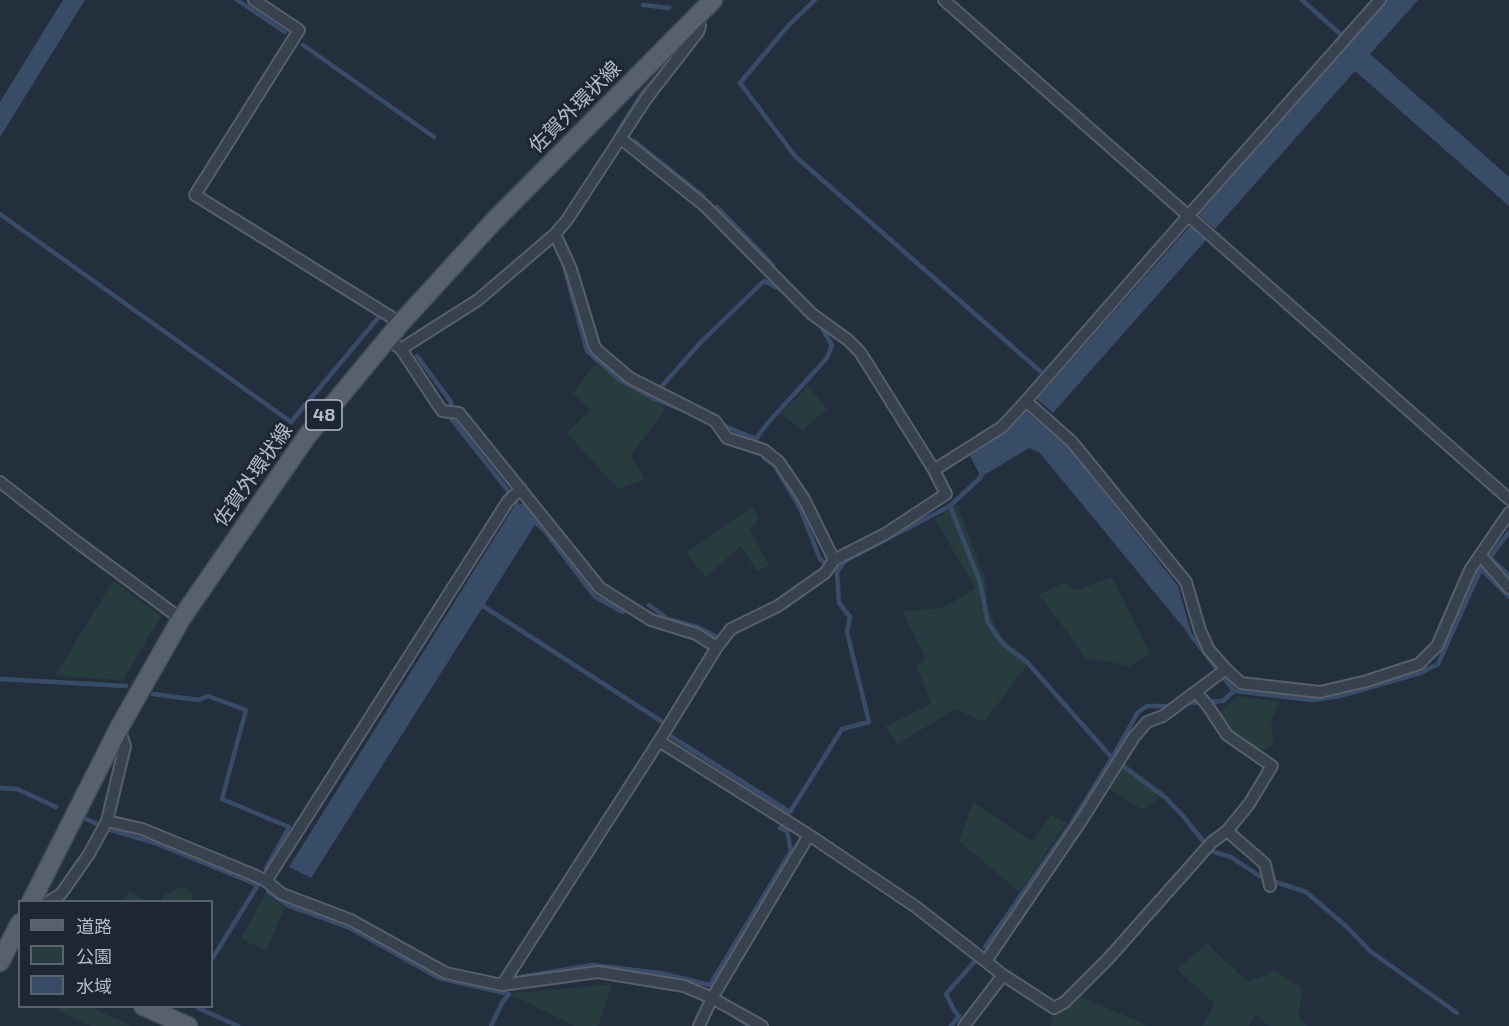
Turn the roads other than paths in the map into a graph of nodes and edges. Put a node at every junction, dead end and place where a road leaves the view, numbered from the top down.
1 (254, 0) edge
2 (713, 0) edge
3 (944, 0) edge
4 (1380, 0) edge
5 (698, 15) junction
6 (620, 138) junction
7 (1188, 216) junction
8 (555, 234) junction
9 (396, 337) junction
10 (1026, 401) junction
11 (934, 470) junction
12 (0, 482) edge
13 (521, 489) junction
14 (1509, 499) edge
15 (1509, 513) edge
16 (1480, 555) junction
17 (834, 560) junction
18 (1509, 588) edge
19 (181, 619) junction
20 (717, 647) junction
21 (1226, 669) junction
22 (1202, 699) junction
23 (119, 728) junction
24 (659, 741) junction
25 (107, 821) junction
26 (1227, 831) junction
27 (809, 835) junction
28 (1269, 880) dead end
29 (266, 881) junction
30 (32, 900) edge
31 (51, 900) edge
32 (18, 928) edge
33 (7, 951) edge
34 (986, 961) junction
35 (1003, 975) junction
36 (502, 986) junction
37 (712, 998) junction
38 (148, 1008) edge
39 (188, 1026) edge
40 (699, 1026) edge
41 (762, 1026) edge
42 (964, 1026) edge

1 - 9 street
2 - 5 main road, 佐賀外環状線 / 48
3 - 7 street
4 - 7 street
5 - 6 street
5 - 9 main road, 佐賀外環状線 / 48
6 - 8 street
6 - 11 street
7 - 10 street
7 - 14 street
8 - 9 street
8 - 17 street
9 - 13 street
9 - 19 main road, 佐賀外環状線 / 48
10 - 11 street
10 - 21 street
11 - 17 street
12 - 19 street
13 - 20 street
13 - 29 street
15 - 16 street
16 - 18 street
16 - 21 street
17 - 20 street
19 - 23 main road, 佐賀外環状線 / 48
20 - 24 street
21 - 22 street
22 - 26 street
22 - 34 street
23 - 25 street
23 - 30 main road, 佐賀外環状線 / 48
24 - 27 street
24 - 36 street
25 - 29 street
25 - 31 street
26 - 28 street
26 - 35 street
27 - 34 street
27 - 37 street
29 - 36 street
32 - 33 main road
34 - 35 street
35 - 42 street
36 - 37 street
37 - 40 street
37 - 41 street
38 - 39 main road

